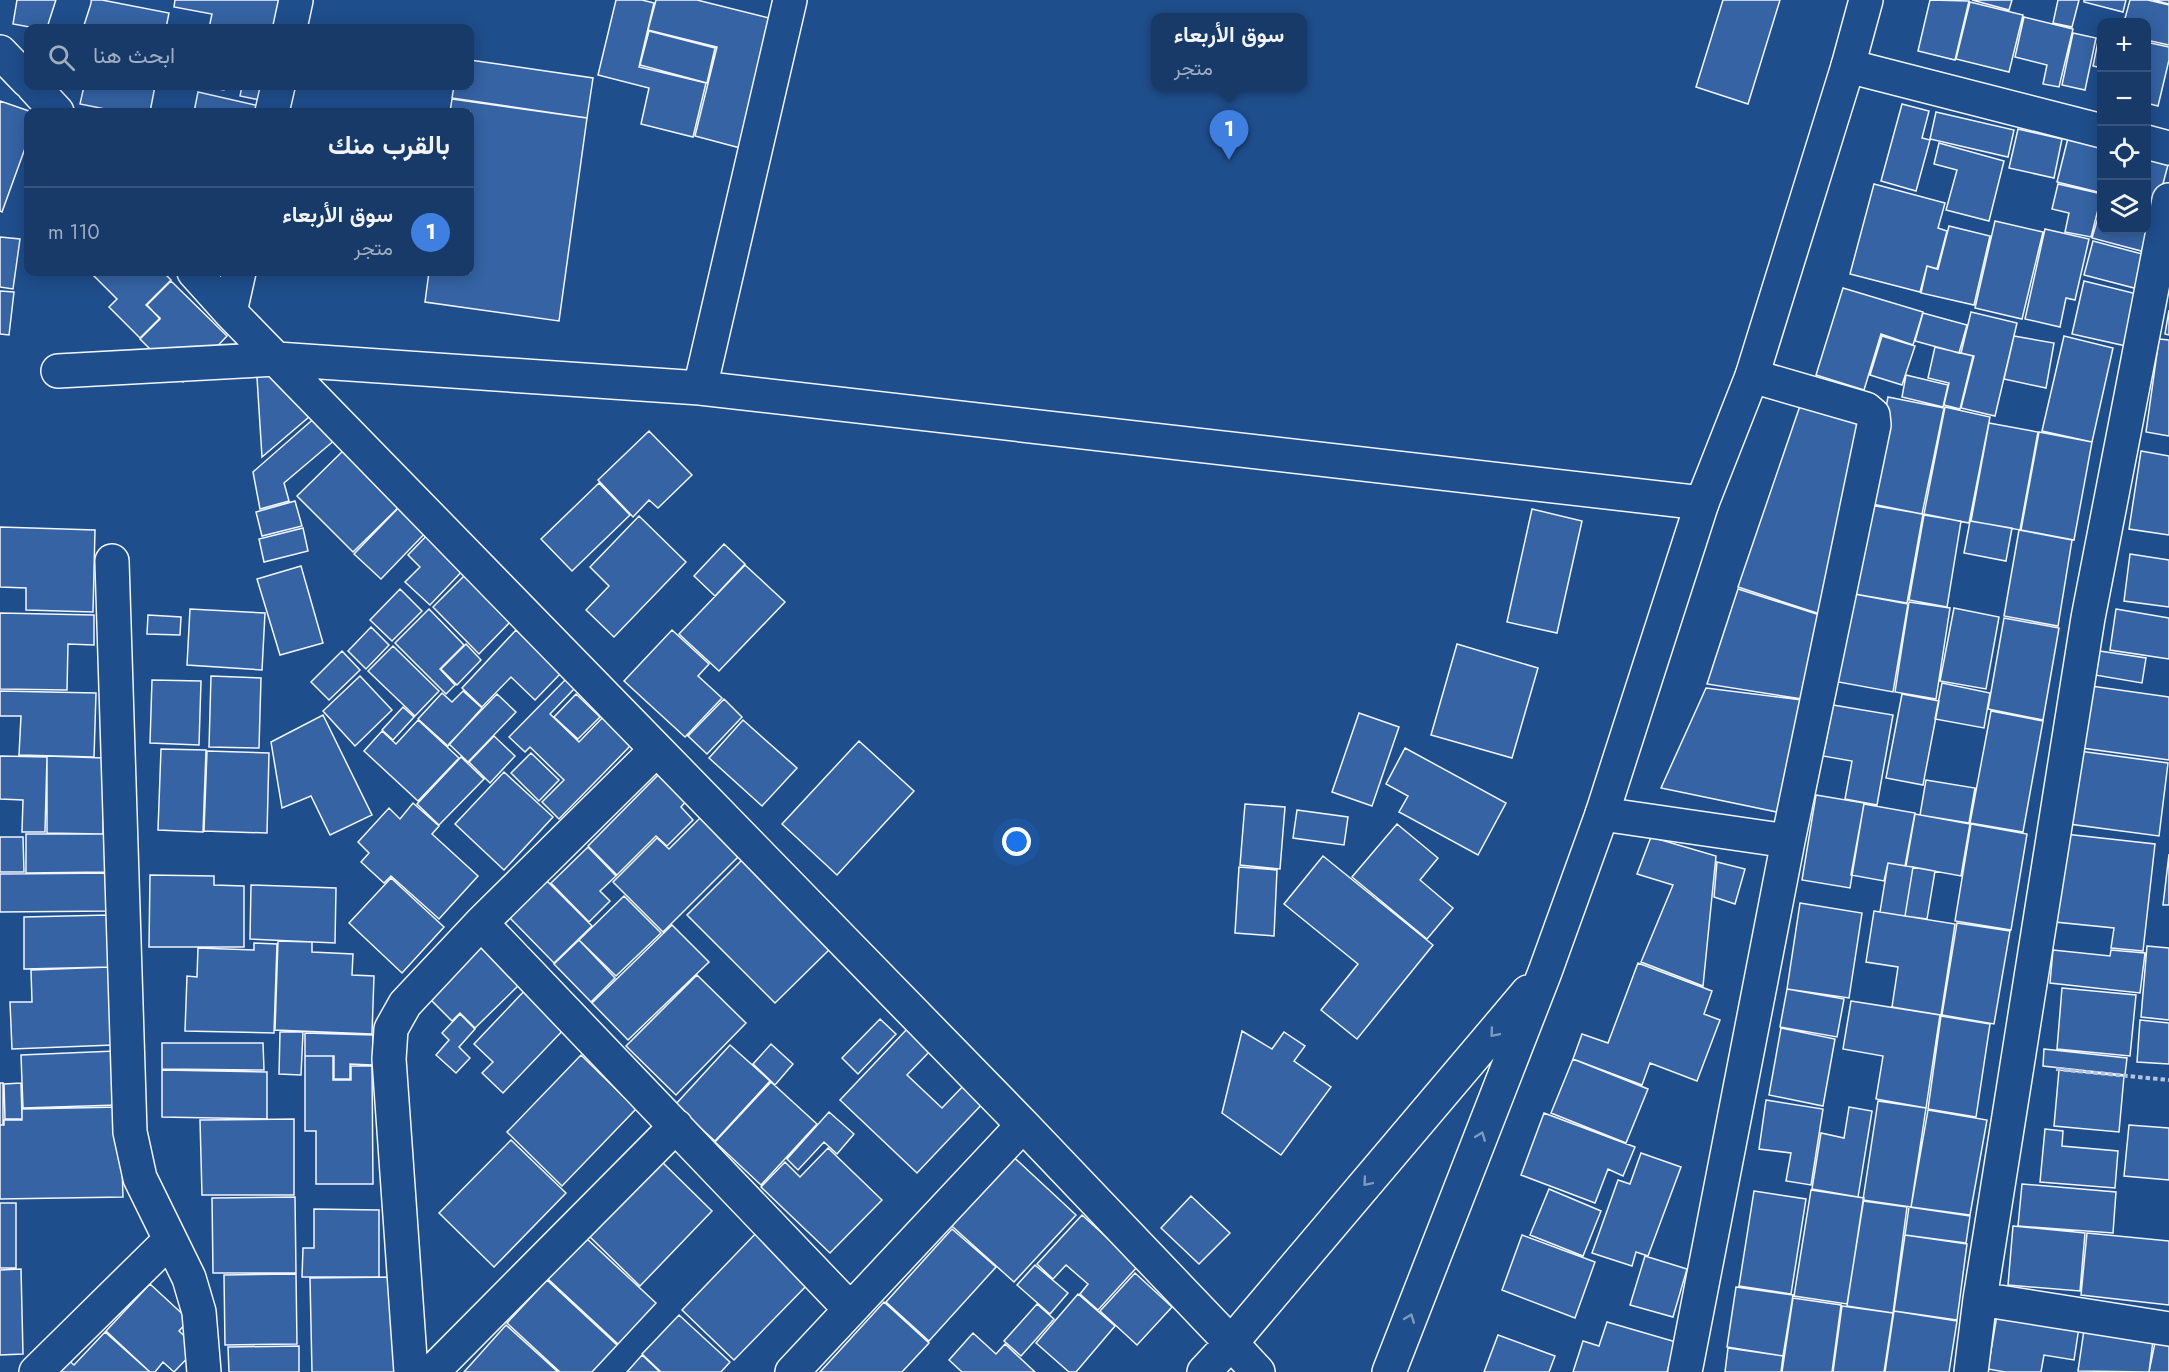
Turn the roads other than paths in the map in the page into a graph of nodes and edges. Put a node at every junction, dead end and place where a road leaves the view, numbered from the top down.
1 (74, 0) edge
2 (296, 0) edge
3 (1866, 0) edge
4 (784, 1) edge
5 (66, 24) edge
6 (291, 24) edge
7 (0, 52) edge
8 (1848, 66) junction
9 (24, 75) edge
10 (277, 90) edge
11 (273, 108) edge
12 (2097, 130) edge
13 (2151, 143) edge
14 (2169, 148) edge
15 (2169, 200) edge
16 (198, 276) edge
17 (238, 276) edge
18 (230, 312) junction
19 (277, 359) junction
20 (58, 371) dead end
21 (1752, 376) junction
22 (700, 388) junction
23 (1702, 503) junction
24 (112, 561) dead end
25 (656, 750) junction
26 (1602, 814) junction
27 (1788, 841) junction
28 (481, 923) junction
29 (1545, 972) junction
30 (1023, 1125) junction
31 (676, 1126) junction
32 (170, 1240) junction
33 (1980, 1299) junction
34 (850, 1309) junction
35 (2169, 1329) edge
36 (1231, 1343) junction
37 (36, 1372) edge
38 (204, 1372) edge
39 (411, 1372) edge
40 (432, 1372) edge
41 (792, 1372) edge
42 (1204, 1372) edge
43 (1258, 1372) edge
44 (1389, 1372) edge
45 (1685, 1372) edge
46 (1971, 1372) edge

1 - 5 street
2 - 6 street
3 - 8 street
4 - 22 street
7 - 9 street
8 - 12 street
8 - 21 street
10 - 11 street
13 - 14 street
15 - 33 street
16 - 18 street
17 - 18 street
18 - 19 street
19 - 20 street
19 - 22 street
19 - 25 street
21 - 23 street
21 - 27 street
22 - 23 street
23 - 26 street
24 - 32 street
25 - 28 street
25 - 30 street
26 - 27 street
26 - 29 street
27 - 45 street
28 - 31 street
28 - 39 street
29 -> 36 street
44 -> 29 street
30 - 34 street
30 - 36 street
31 - 34 street
31 - 40 street
32 - 37 street
32 - 38 street
33 - 35 street
33 - 46 street
34 - 41 street
36 - 42 street
36 - 43 street

